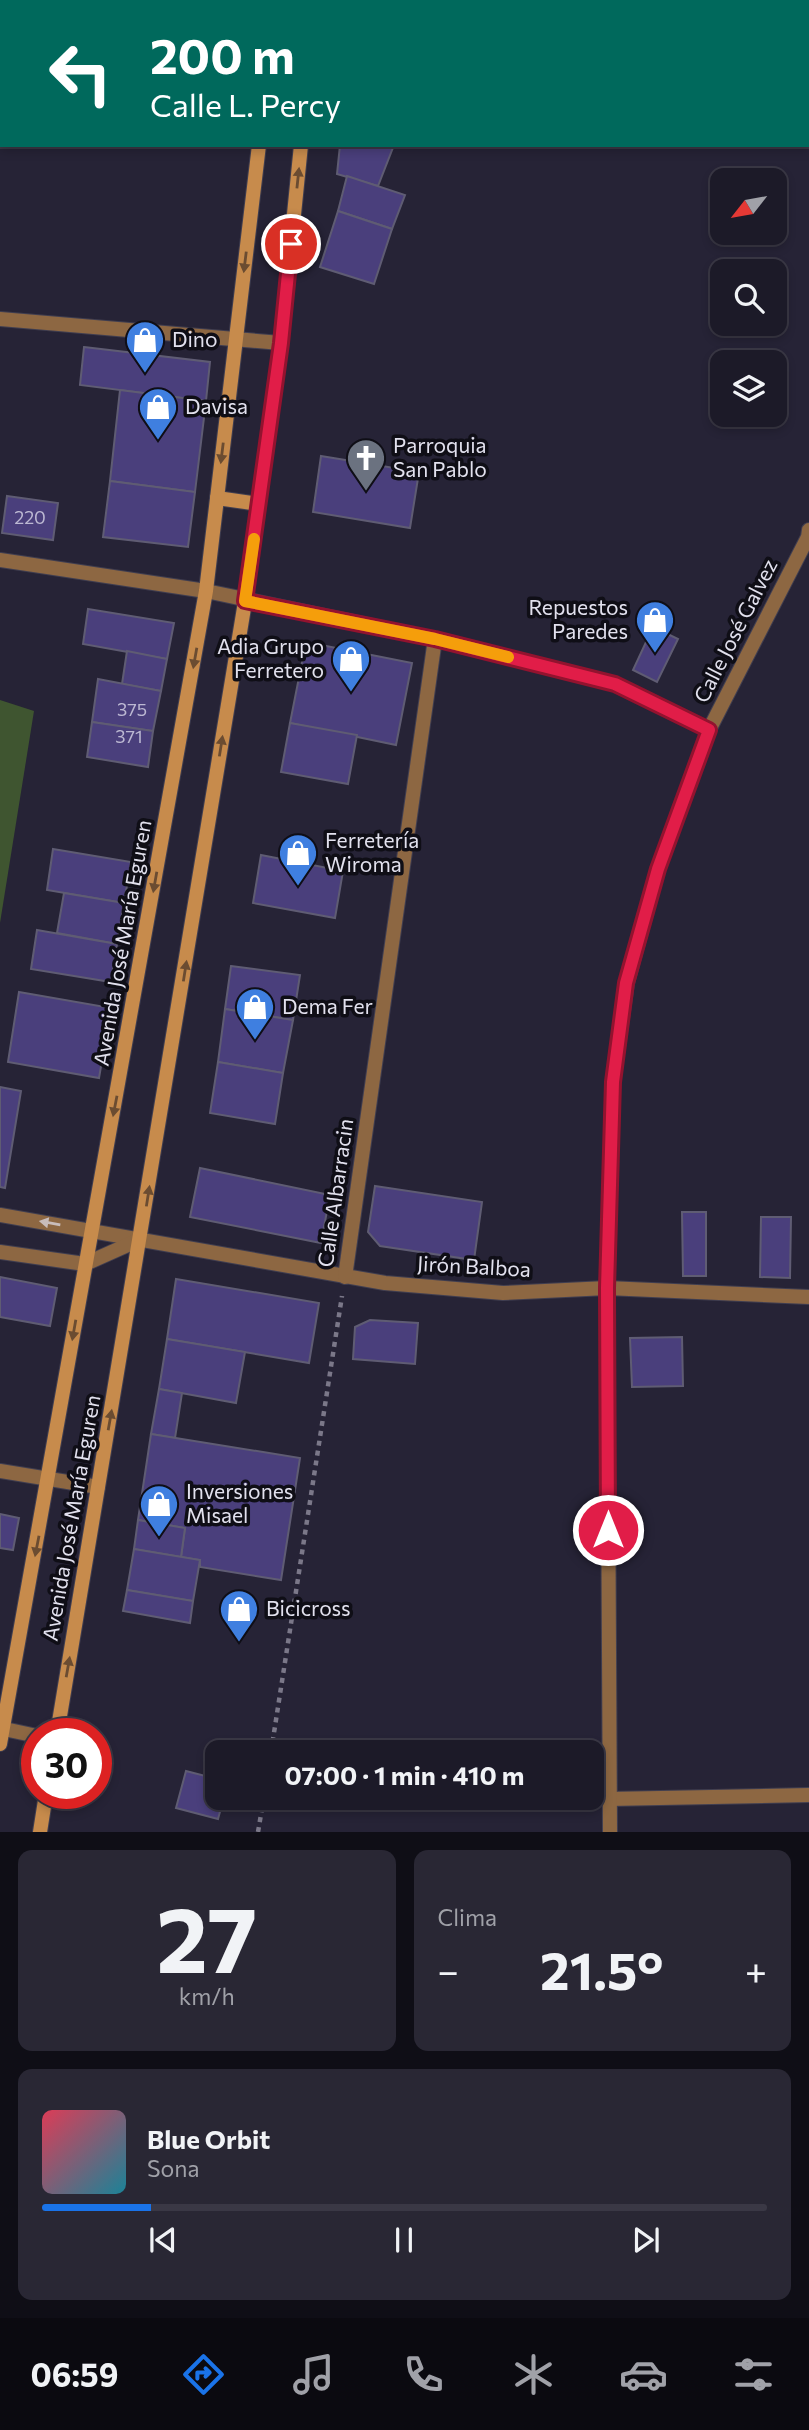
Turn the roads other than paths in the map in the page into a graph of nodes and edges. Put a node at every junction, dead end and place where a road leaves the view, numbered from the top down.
1 (259, 147) edge
2 (302, 147) edge
3 (0, 319) edge
4 (236, 337) junction
5 (281, 343) junction
6 (217, 498) junction
7 (259, 504) junction
8 (809, 530) edge
9 (809, 537) edge
10 (0, 560) edge
11 (206, 591) junction
12 (245, 601) junction
13 (435, 639) junction
14 (709, 730) junction
15 (0, 1214) edge
16 (91, 1231) junction
17 (141, 1239) junction
18 (0, 1252) edge
19 (85, 1264) junction
20 (345, 1277) junction
21 (607, 1288) junction
22 (809, 1297) edge
23 (0, 1471) edge
24 (49, 1479) junction
25 (98, 1487) junction
26 (60, 1718) edge
27 (1, 1729) edge
28 (21, 1733) edge
29 (0, 1744) edge
30 (809, 1795) edge
31 (608, 1799) junction
32 (44, 1809) edge
33 (40, 1832) edge
34 (610, 1832) edge

1 -> 4 main road, Avenida José María Eguren
5 -> 2 main road, Avenida José María Eguren
3 - 4 street
4 - 5 street
4 -> 6 main road, Avenida José María Eguren
5 - 7 main road, Avenida José María Eguren
6 - 7 main road
6 - 11 main road, Avenida José María Eguren
7 - 12 main road, Avenida José María Eguren
8 - 9 street, Calle José Galvez
9 - 14 street, Calle José Galvez
10 - 11 street
11 - 12 street
11 -> 16 main road, Avenida José María Eguren
12 - 13 street
17 -> 12 main road, Avenida José María Eguren
13 - 14 street
13 - 20 street, Calle Albarracin
14 - 21 street, Calle José Galvez
16 -> 15 street, Jirón Balboa
16 - 17 street, Jirón Balboa
16 - 19 main road, Avenida José María Eguren
17 - 19 street
17 - 20 street, Jirón Balboa
25 -> 17 main road, Avenida José María Eguren
18 - 19 street
19 -> 24 main road, Avenida José María Eguren
20 - 21 street, Jirón Balboa
21 - 22 street, Jirón Balboa
21 - 31 street, Calle José Galvez
23 - 24 street
24 - 25 street
24 -> 27 main road, Avenida José María Eguren
26 -> 25 main road, Avenida José María Eguren
27 - 28 street
27 - 29 main road, Avenida José María Eguren
30 - 31 street
31 - 34 street, Calle José Galvez
32 - 33 main road

